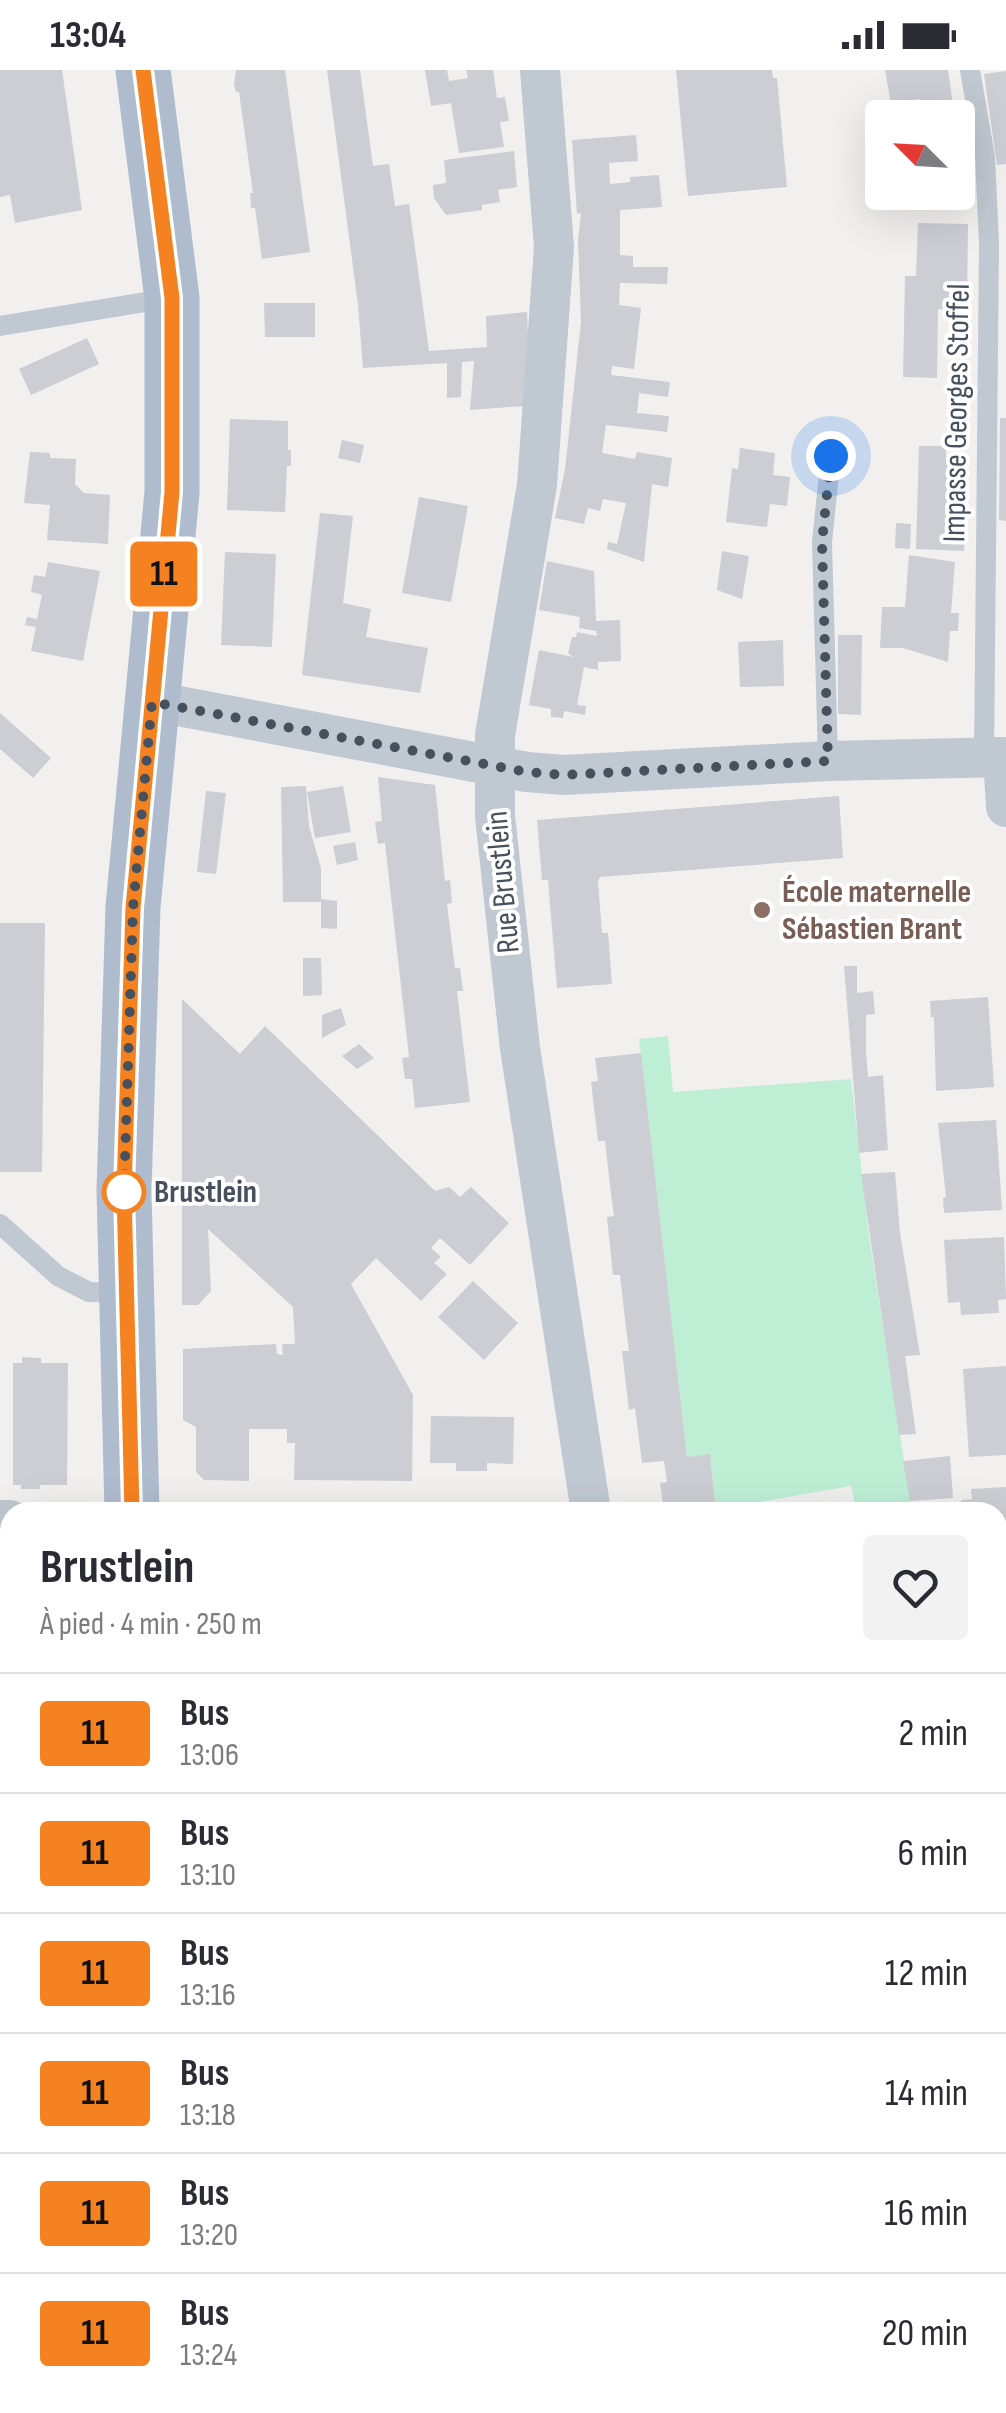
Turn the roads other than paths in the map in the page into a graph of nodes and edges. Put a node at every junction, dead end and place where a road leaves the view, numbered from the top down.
1 (144, 70) edge
2 (540, 70) edge
3 (970, 70) edge
4 (172, 298) junction
5 (0, 326) edge
6 (831, 456) dead end
7 (152, 702) junction
8 (998, 758) edge
9 (828, 761) junction
10 (495, 766) junction
11 (1006, 808) edge
12 (0, 1224) edge
13 (127, 1293) junction
14 (132, 1502) edge
15 (588, 1502) edge

1 - 4 main road
2 - 10 street, Rue Brustlein
3 - 8 lane, Impasse Georges Stoffel
4 - 5 lane
4 - 7 main road
6 - 9 lane
7 - 10 street
7 - 13 main road
8 - 9 street
8 - 11 street
9 - 10 street
10 - 15 street, Rue Brustlein
12 - 13 lane
13 - 14 main road

